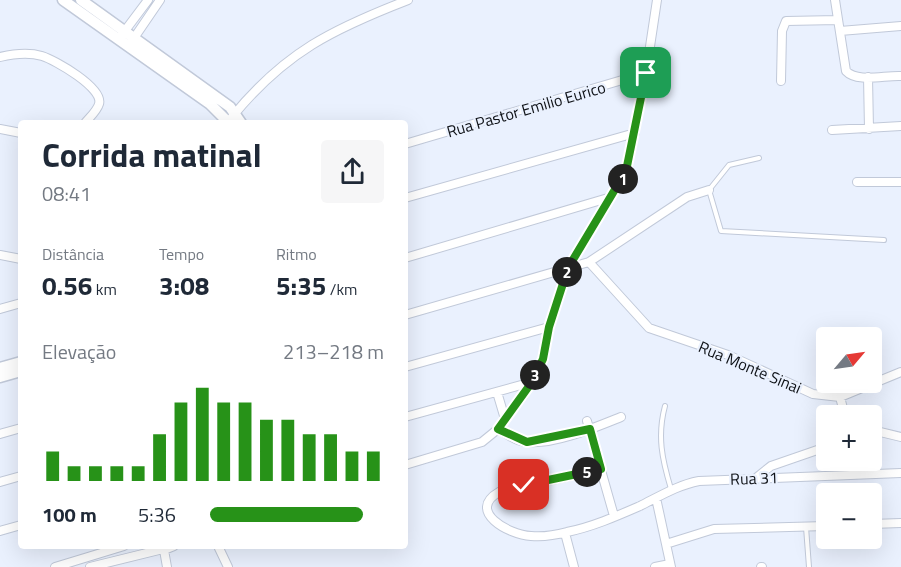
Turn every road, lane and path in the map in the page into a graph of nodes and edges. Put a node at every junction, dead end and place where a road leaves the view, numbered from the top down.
1 (63, 0) edge
2 (81, 0) edge
3 (148, 0) edge
4 (160, 0) edge
5 (408, 0) edge
6 (657, 0) edge
7 (835, 0) edge
8 (838, 20) junction
9 (901, 26) edge
10 (840, 31) junction
11 (126, 38) junction
12 (0, 57) edge
13 (646, 73) junction
14 (868, 76) junction
15 (901, 76) edge
16 (781, 81) dead end
17 (235, 112) junction
18 (87, 120) edge
19 (226, 120) edge
20 (229, 120) edge
21 (240, 120) edge
22 (901, 126) edge
23 (0, 129) edge
24 (869, 129) junction
25 (832, 130) dead end
26 (18, 132) edge
27 (635, 133) junction
28 (408, 143) edge
29 (759, 158) dead end
30 (856, 182) dead end
31 (901, 182) edge
32 (709, 190) junction
33 (408, 197) edge
34 (608, 198) junction
35 (884, 240) dead end
36 (0, 255) edge
37 (408, 257) edge
38 (18, 258) edge
39 (589, 262) junction
40 (568, 268) junction
41 (18, 304) edge
42 (0, 309) edge
43 (408, 314) edge
44 (549, 327) junction
45 (18, 363) edge
46 (408, 366) edge
47 (0, 368) edge
48 (18, 372) edge
49 (901, 372) edge
50 (0, 377) edge
51 (532, 382) junction
52 (497, 392) junction
53 (840, 397) junction
54 (842, 405) edge
55 (664, 406) dead end
56 (408, 416) edge
57 (621, 417) dead end
58 (505, 419) junction
59 (588, 425) junction
60 (18, 429) edge
61 (495, 432) junction
62 (882, 433) edge
63 (0, 434) edge
64 (901, 438) edge
65 (816, 450) edge
66 (408, 464) edge
67 (601, 469) junction
68 (901, 473) edge
69 (18, 477) edge
70 (756, 478) junction
71 (0, 482) edge
72 (671, 489) junction
73 (656, 498) junction
74 (614, 516) junction
75 (901, 523) edge
76 (882, 524) edge
77 (18, 526) edge
78 (806, 526) junction
79 (816, 526) edge
80 (0, 531) edge
81 (565, 533) junction
82 (666, 544) junction
83 (114, 549) edge
84 (158, 549) edge
85 (219, 549) edge
86 (670, 565) edge
87 (55, 567) edge
88 (90, 567) edge
89 (167, 567) edge
90 (228, 567) edge
91 (573, 567) edge
92 (655, 567) edge
93 (809, 567) edge

1 - 11 street
2 - 11 street
3 - 11 street
4 - 11 street
5 - 17 street
6 - 13 street
7 - 8 street
8 - 10 street
8 - 16 street
9 - 10 street
10 - 14 street
11 - 17 street
11 - 19 street
12 - 18 street
13 - 27 street
13 - 28 street, Rua Pastor Emilio Eurico
14 - 15 street
14 - 24 street
17 - 20 street
17 - 21 street
22 - 24 street
23 - 26 street
24 - 25 street
27 - 33 street
27 - 34 street
29 - 32 lane
30 - 31 street
32 - 35 lane
32 - 39 street
34 - 37 street
34 - 40 street
36 - 38 street
39 - 40 street
39 - 53 street, Rua Monte Sinai
40 - 43 street
40 - 44 street
41 - 42 street
44 - 46 street
44 - 51 street
45 - 47 street
48 - 50 street
49 - 53 street
51 - 52 street
51 - 58 street
52 - 56 street
52 - 58 street
53 - 54 street
55 - 72 lane
57 - 59 street
58 - 61 street
59 - 61 street
59 - 67 street
60 - 63 street
61 - 66 street
62 - 64 street
65 - 70 street
67 - 74 street
67 - 81 street, Rua 31
68 - 70 street, Rua 31
69 - 71 street
70 - 72 street, Rua 31
72 - 73 street, Rua 31
73 - 74 street, Rua 31
73 - 82 street
74 - 81 street, Rua 31
75 - 76 street
77 - 80 street
78 - 79 street
78 - 82 street
78 - 93 lane
81 - 91 street
82 - 86 street
83 - 87 street
84 - 88 street
84 - 89 street
85 - 90 street
86 - 92 street

